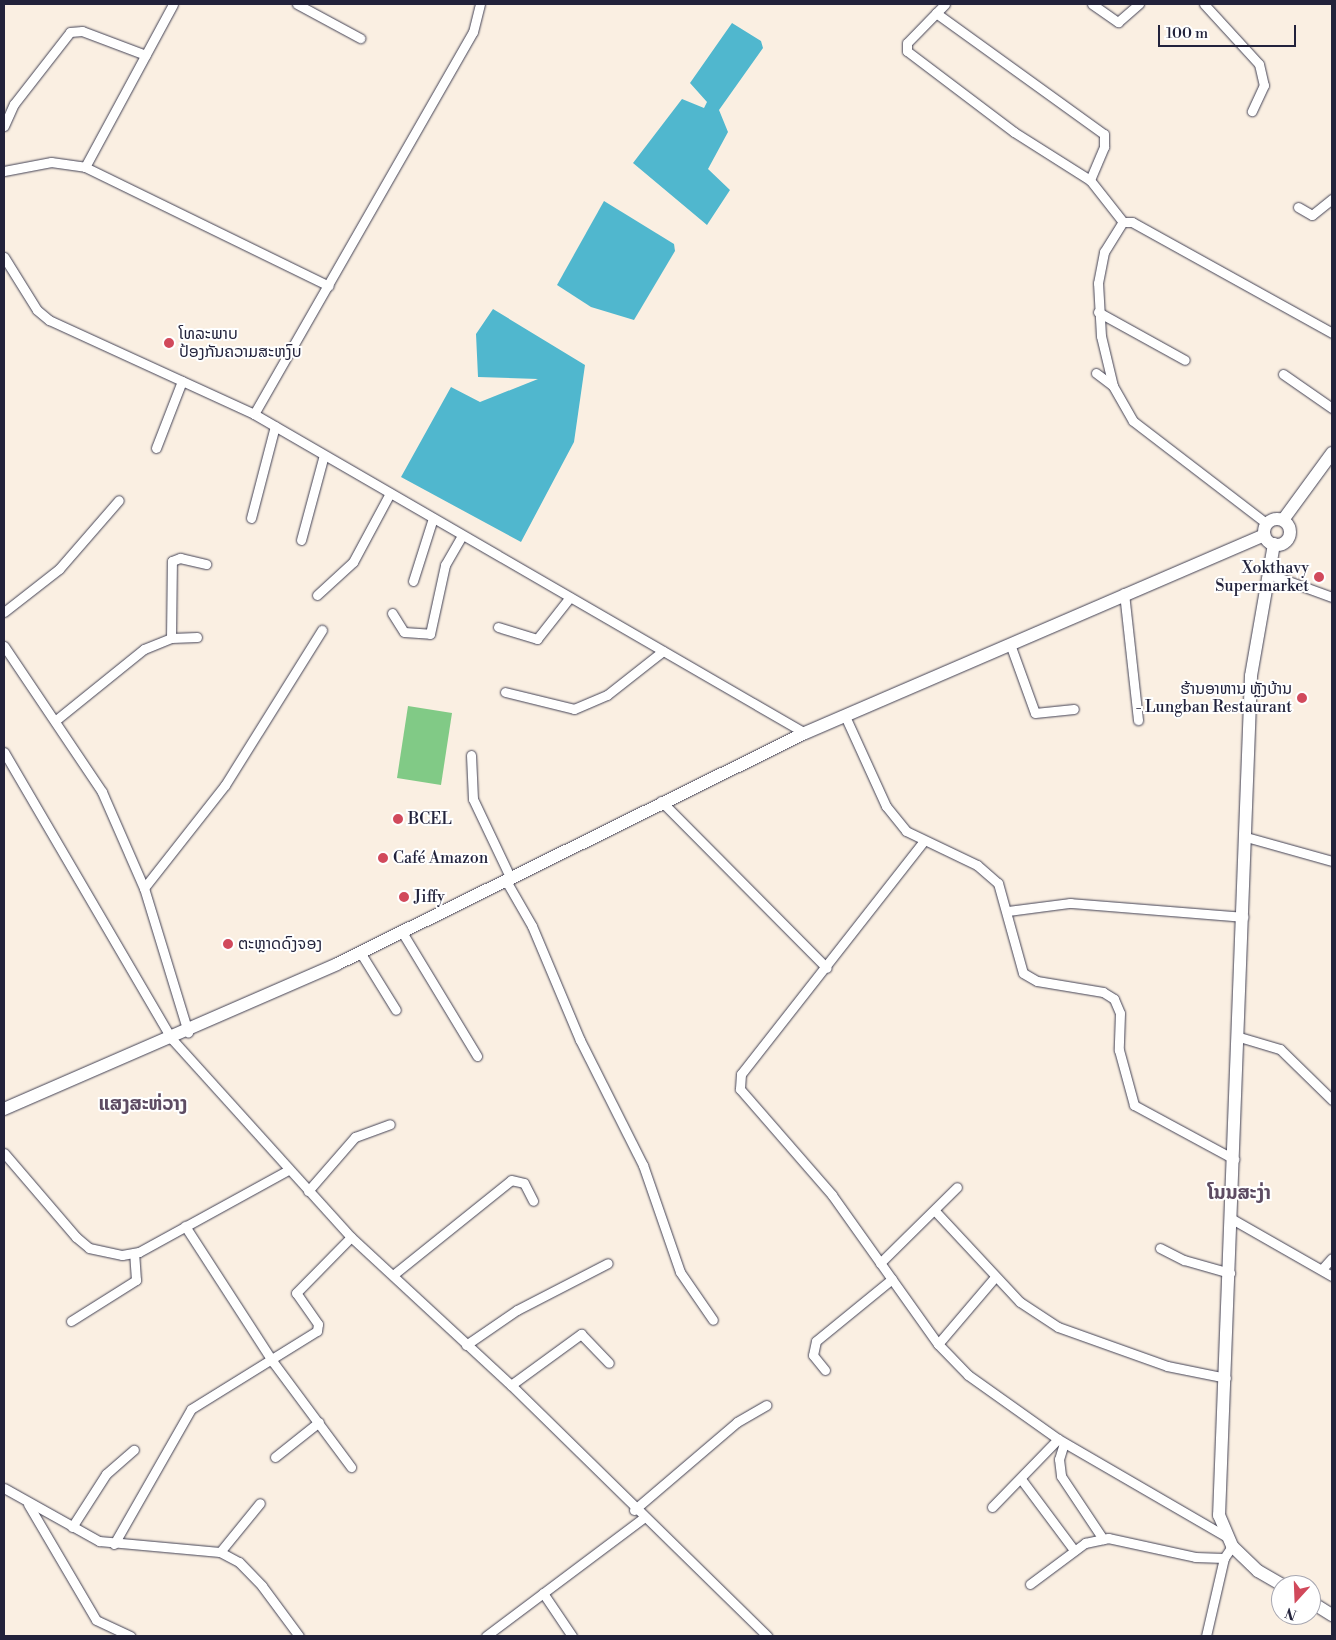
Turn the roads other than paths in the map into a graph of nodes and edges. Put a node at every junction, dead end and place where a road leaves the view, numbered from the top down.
1 (173, 4) edge
2 (297, 4) edge
3 (480, 4) edge
4 (945, 4) edge
5 (1092, 4) edge
6 (1140, 4) edge
7 (1204, 4) edge
8 (936, 13) junction
9 (360, 38) dead end
10 (146, 55) junction
11 (1252, 111) dead end
12 (4, 126) edge
13 (85, 168) junction
14 (4, 171) edge
15 (1090, 180) junction
16 (1332, 199) edge
17 (1298, 207) dead end
18 (1124, 222) junction
19 (4, 257) edge
20 (329, 286) junction
21 (1098, 312) junction
22 (1332, 333) edge
23 (1185, 360) dead end
24 (1096, 373) dead end
25 (1284, 374) dead end
26 (182, 382) junction
27 (1113, 386) junction
28 (1332, 408) edge
29 (254, 414) junction
30 (275, 426) junction
31 (156, 448) dead end
32 (1332, 453) edge
33 (324, 455) junction
34 (390, 493) junction
35 (119, 500) dead end
36 (251, 518) dead end
37 (433, 518) junction
38 (1284, 520) junction
39 (1265, 529) junction
40 (462, 535) junction
41 (301, 540) dead end
42 (1274, 544) junction
43 (206, 564) dead end
44 (1269, 574) junction
45 (413, 581) dead end
46 (1124, 593) junction
47 (316, 596) dead end
48 (570, 597) junction
49 (1332, 597) edge
50 (4, 612) edge
51 (392, 613) dead end
52 (498, 627) dead end
53 (322, 630) dead end
54 (197, 637) dead end
55 (171, 638) junction
56 (1010, 644) junction
57 (4, 646) edge
58 (663, 651) junction
59 (505, 692) dead end
60 (1074, 709) dead end
61 (845, 716) junction
62 (56, 720) junction
63 (1138, 720) dead end
64 (805, 733) junction
65 (4, 752) edge
66 (471, 754) dead end
67 (662, 801) junction
68 (1246, 837) junction
69 (923, 842) junction
70 (1332, 861) edge
71 (507, 878) junction
72 (144, 888) junction
73 (1008, 910) junction
74 (1243, 917) junction
75 (402, 932) junction
76 (360, 952) junction
77 (827, 968) junction
78 (396, 1010) dead end
79 (188, 1032) junction
80 (1236, 1036) junction
81 (172, 1039) junction
82 (477, 1056) dead end
83 (1332, 1100) edge
84 (4, 1108) edge
85 (390, 1124) dead end
86 (4, 1153) edge
87 (1234, 1159) junction
88 (288, 1170) junction
89 (957, 1187) dead end
90 (308, 1191) junction
91 (533, 1201) dead end
92 (936, 1212) junction
93 (1232, 1219) junction
94 (185, 1226) junction
95 (351, 1237) junction
96 (1160, 1248) dead end
97 (134, 1253) junction
98 (1332, 1258) edge
99 (608, 1263) dead end
100 (880, 1263) junction
101 (1323, 1268) junction
102 (1230, 1273) junction
103 (393, 1275) junction
104 (1332, 1276) edge
105 (995, 1277) junction
106 (892, 1279) junction
107 (713, 1320) dead end
108 (71, 1321) dead end
109 (938, 1344) junction
110 (466, 1345) junction
111 (273, 1362) junction
112 (609, 1364) dead end
113 (825, 1370) dead end
114 (1226, 1378) junction
115 (511, 1385) junction
116 (766, 1406) dead end
117 (319, 1422) junction
118 (1061, 1441) junction
119 (134, 1450) dead end
120 (275, 1457) dead end
121 (352, 1467) dead end
122 (1020, 1479) junction
123 (4, 1488) edge
124 (260, 1503) dead end
125 (28, 1504) junction
126 (992, 1507) dead end
127 (634, 1510) junction
128 (643, 1518) junction
129 (72, 1527) junction
130 (1103, 1539) junction
131 (1229, 1542) junction
132 (114, 1544) junction
133 (1074, 1550) junction
134 (220, 1552) junction
135 (1224, 1558) junction
136 (1271, 1579) edge
137 (1030, 1584) dead end
138 (543, 1593) junction
139 (1321, 1608) edge
140 (1332, 1614) edge
141 (131, 1636) edge
142 (299, 1636) edge
143 (486, 1636) edge
144 (572, 1636) edge
145 (767, 1636) edge
146 (1206, 1636) edge

1 - 10 street
2 - 9 street
3 - 20 street
4 - 8 street
5 - 6 street
7 - 11 street
8 - 15 street
8 - 15 street
10 - 12 street
10 - 13 street
13 - 14 street
13 - 20 street
15 - 18 street
16 - 17 street
18 - 21 street
18 - 22 street
19 - 26 street
20 - 29 street
21 - 23 street
21 - 27 street
24 - 27 street
25 - 28 street
26 - 29 street
26 - 31 street
27 - 39 street
29 - 30 street
30 - 33 street
30 - 36 street
32 - 38 street
33 - 34 street
33 - 41 street
34 - 37 street
34 - 47 street
35 - 50 street
37 - 40 street
37 - 45 street
38 - 39 street
38 - 42 street
39 - 42 street
39 - 46 street
40 - 48 street
40 - 51 street
42 - 44 street
43 - 55 street
44 - 49 street
44 - 68 street
46 - 56 street
46 - 63 street
48 - 52 street
48 - 58 street
53 - 72 street
54 - 55 street
55 - 62 street
56 - 60 street
56 - 61 street
57 - 62 street
58 - 59 street
58 - 64 street
61 - 64 street
61 - 69 street
62 - 72 street
64 - 67 street
65 - 81 street
66 - 71 street
67 - 71 street
67 - 77 street
68 - 70 street
68 - 74 street
69 - 73 street
69 - 77 street
71 - 75 street
71 - 107 street
72 - 79 street
73 - 74 street
73 - 87 street
74 - 80 street
75 - 76 street
75 - 82 street
76 - 78 street
76 - 79 street
77 - 100 street
79 - 81 street
80 - 83 street
80 - 87 street
81 - 84 street
81 - 88 street
85 - 90 street
86 - 97 street
87 - 93 street
88 - 90 street
88 - 94 street
89 - 92 street
90 - 95 street
91 - 103 street
92 - 100 street
92 - 105 street
93 - 101 street
93 - 102 street
94 - 97 street
94 - 111 street
95 - 103 street
95 - 111 street
96 - 102 street
97 - 108 street
98 - 101 street
99 - 110 street
100 - 106 street
101 - 104 street
102 - 114 street
103 - 110 street
105 - 109 street
105 - 114 street
106 - 109 street
106 - 113 street
109 - 118 street
110 - 115 street
111 - 117 street
111 - 132 street
112 - 115 street
114 - 131 street
115 - 127 street
116 - 127 street
117 - 120 street
117 - 121 street
118 - 122 street
118 - 130 street
118 - 131 street
119 - 129 street
122 - 126 street
122 - 133 street
123 - 125 street
124 - 134 street
125 - 129 street
125 - 141 street
127 - 128 street
128 - 138 street
128 - 145 street
129 - 132 street
130 - 133 street
130 - 135 street
131 - 135 street
131 - 136 street
132 - 134 street
133 - 137 street
134 - 142 street
135 - 146 street
138 - 143 street
138 - 144 street
139 - 140 street

